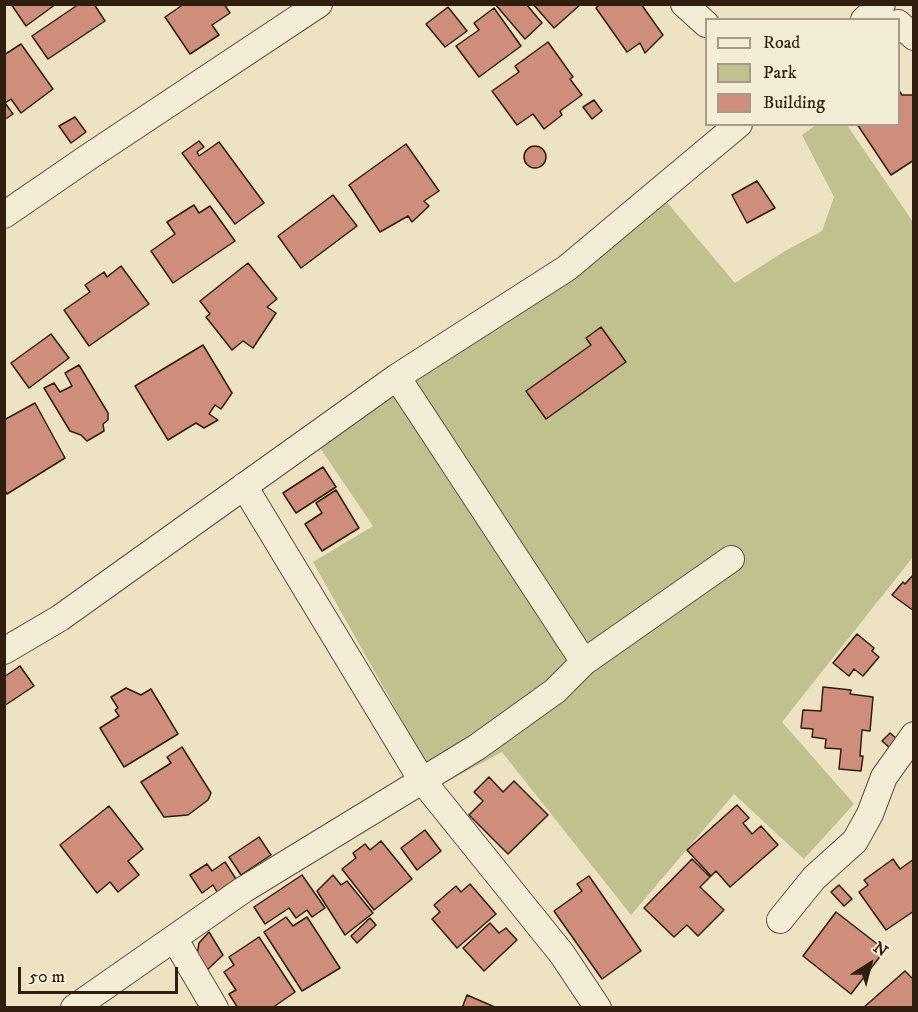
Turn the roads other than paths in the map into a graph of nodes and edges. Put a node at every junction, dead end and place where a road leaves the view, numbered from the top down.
1 (684, 4) edge
2 (318, 5) edge
3 (705, 23) edge
4 (900, 26) edge
5 (914, 37) edge
6 (737, 126) edge
7 (4, 215) edge
8 (397, 377) junction
9 (244, 486) junction
10 (731, 559) dead end
11 (4, 651) edge
12 (584, 662) junction
13 (914, 735) edge
14 (421, 779) junction
15 (780, 920) dead end
16 (174, 938) junction
17 (74, 1008) edge
18 (215, 1008) edge
19 (598, 1008) edge

1 - 3 street
2 - 7 street
4 - 5 street
6 - 8 street
8 - 9 street
8 - 12 street
9 - 11 street
9 - 14 street
10 - 12 street
12 - 14 street
13 - 15 street
14 - 16 street
14 - 19 street
16 - 17 street
16 - 18 street

